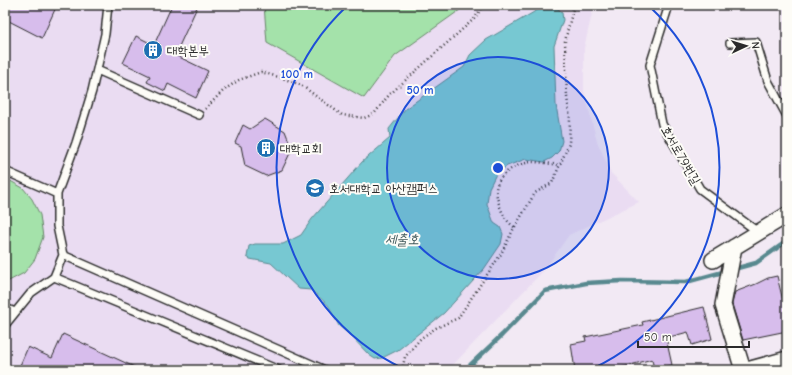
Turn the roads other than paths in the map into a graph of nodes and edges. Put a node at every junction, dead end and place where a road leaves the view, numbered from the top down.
1 (108, 5) edge
2 (669, 5) edge
3 (730, 43) dead end
4 (97, 70) junction
5 (199, 115) road end
6 (787, 116) edge
7 (5, 171) edge
8 (57, 194) junction
9 (787, 215) edge
10 (758, 232) junction
11 (733, 251) junction
12 (63, 255) junction
13 (713, 260) dead end
14 (54, 277) junction
15 (5, 308) edge
16 (15, 312) junction
17 (5, 325) edge
18 (787, 359) edge
19 (279, 370) edge
20 (325, 370) edge
21 (743, 370) edge
22 (747, 370) edge

1 - 4 lane
2 - 10 lane, 호서로79번길
3 - 6 lane
4 - 5 lane
4 - 8 lane
7 - 8 lane
8 - 12 lane
9 - 10 street
10 - 11 street
11 - 13 street
11 - 21 street
12 - 14 lane
12 - 20 lane
14 - 16 lane
14 - 19 lane
15 - 16 lane
16 - 17 lane
18 - 22 street

